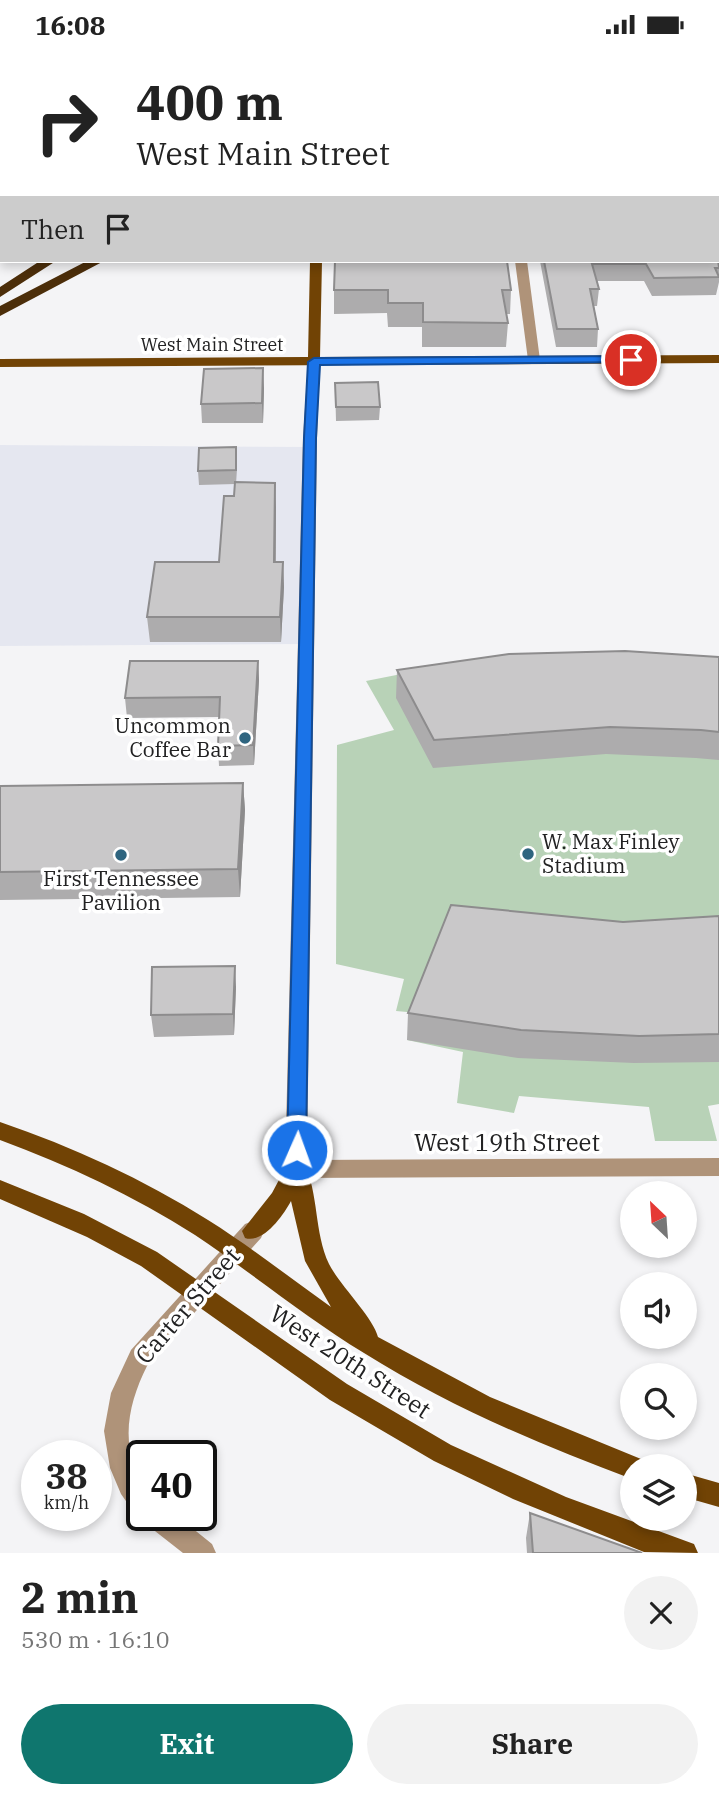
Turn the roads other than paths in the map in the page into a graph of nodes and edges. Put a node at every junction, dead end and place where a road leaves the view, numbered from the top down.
1 (46, 263) edge
2 (93, 263) edge
3 (316, 263) edge
4 (521, 263) edge
5 (0, 293) edge
6 (0, 312) edge
7 (719, 359) edge
8 (534, 361) junction
9 (314, 362) junction
10 (0, 363) edge
11 (0, 1131) edge
12 (719, 1167) edge
13 (296, 1169) junction
14 (0, 1189) edge
15 (253, 1231) joint
16 (234, 1252) junction
17 (198, 1293) junction
18 (375, 1347) junction
19 (620, 1462) edge
20 (126, 1477) edge
21 (697, 1489) edge
22 (719, 1495) edge
23 (175, 1531) edge
24 (203, 1553) edge
25 (685, 1553) edge

1 - 5 highway
2 - 6 highway
3 - 9 main road
4 - 8 street
7 - 8 main road, West Main Street
8 - 9 main road, West Main Street
9 - 10 main road, West Main Street
9 - 13 street
11 - 16 main road, West 20th Street
12 - 13 street, West 19th Street
13 - 15 main road
13 - 18 main road
14 - 17 main road, West 20th Street
15 - 16 street, Carter Street
16 - 17 street, Carter Street
16 - 18 main road, West 20th Street
17 - 20 street, Carter Street
17 - 25 main road, West 20th Street
18 - 19 main road, West 20th Street
21 - 22 main road
23 - 24 street

